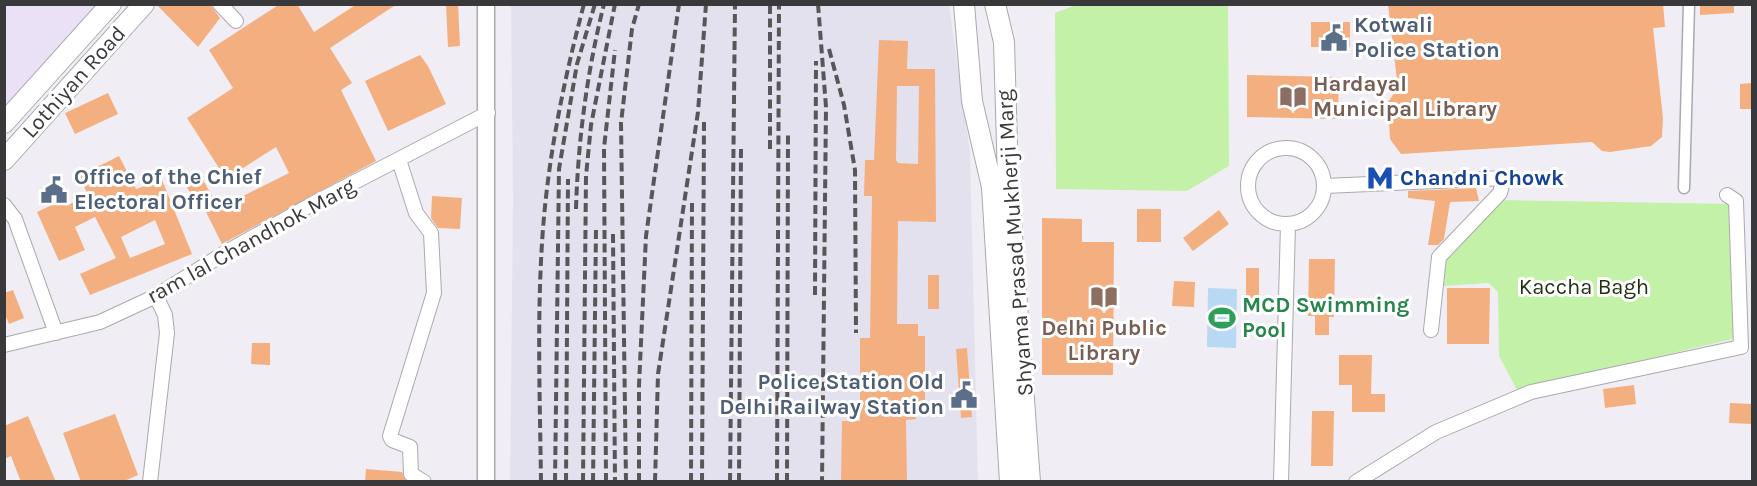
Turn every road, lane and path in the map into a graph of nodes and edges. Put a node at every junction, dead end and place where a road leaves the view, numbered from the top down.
1 (111, 4) edge
2 (144, 4) edge
3 (220, 4) edge
4 (486, 4) edge
5 (995, 4) edge
6 (1689, 4) edge
7 (966, 5) edge
8 (236, 21) dead end
9 (488, 113) junction
10 (4, 123) edge
11 (4, 160) edge
12 (399, 160) junction
13 (1325, 186) junction
14 (1684, 188) dead end
15 (1727, 195) dead end
16 (4, 205) edge
17 (1288, 225) junction
18 (156, 296) junction
19 (1431, 330) dead end
20 (56, 333) junction
21 (4, 345) edge
22 (150, 482) edge
23 (424, 482) edge
24 (486, 482) edge
25 (1010, 482) edge
26 (1030, 482) edge
27 (1281, 482) edge
28 (1356, 482) edge

1 - 10 main road, Lothiyan Road
2 - 11 main road, Lothiyan Road
3 - 8 street
4 - 9 street
5 - 26 main road, Shyama Prasad Mukherji Marg
6 - 14 street
7 - 25 main road, Shyama Prasad Mukherji Marg
9 - 12 street, ram lal Chandhok Marg
9 - 24 street
12 - 18 street, ram lal Chandhok Marg
12 - 23 street
13 - 17 street
13 - 17 street
13 - 19 street
15 - 28 street
16 - 20 street
17 - 27 street
18 - 20 street, ram lal Chandhok Marg
18 - 22 street
20 - 21 street, ram lal Chandhok Marg

